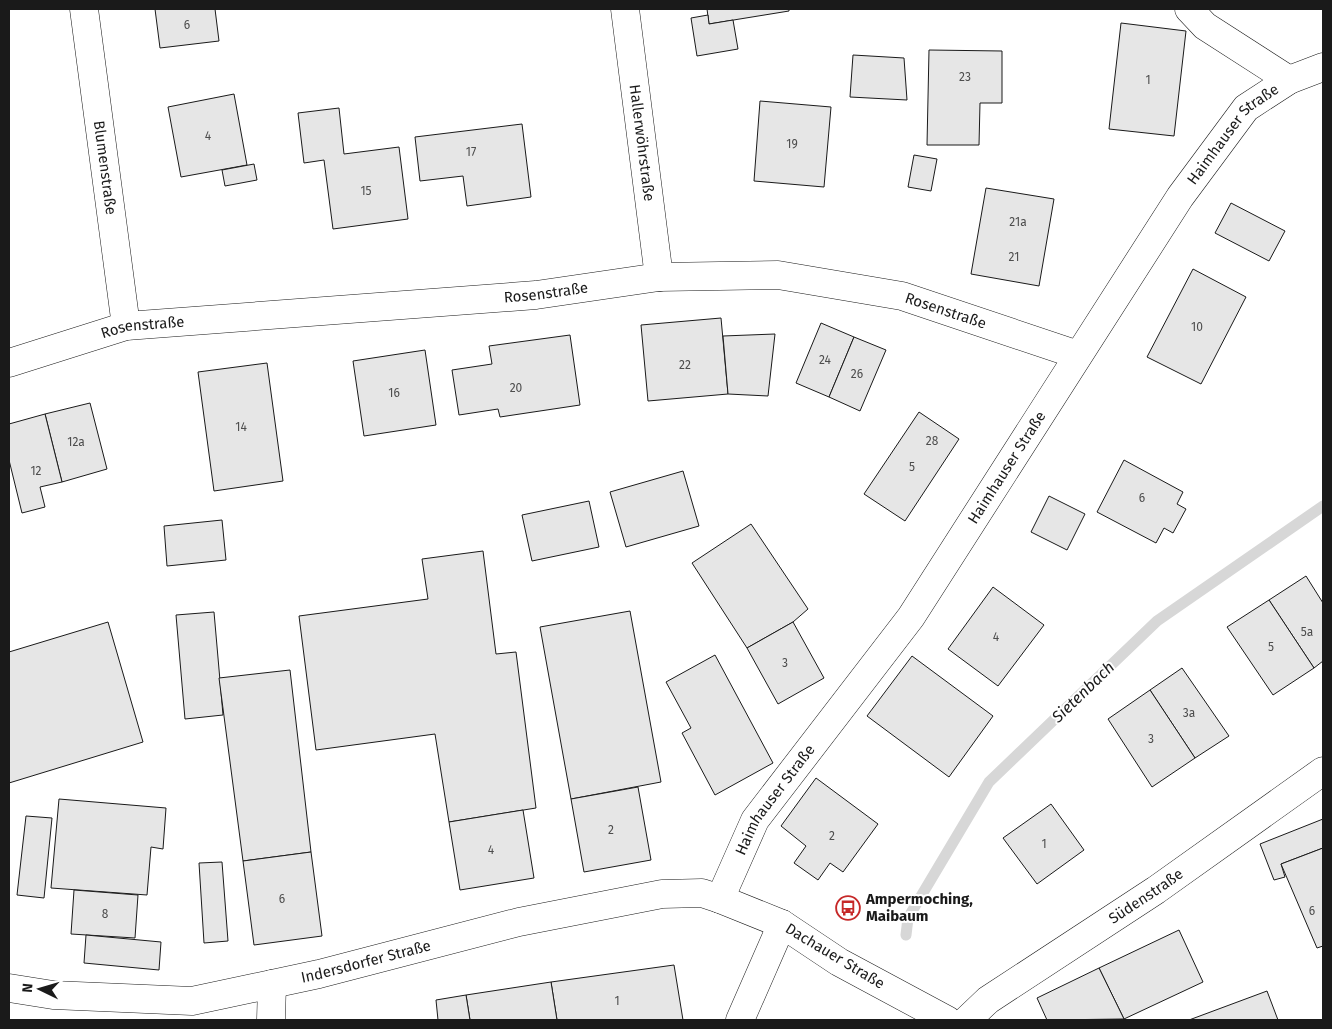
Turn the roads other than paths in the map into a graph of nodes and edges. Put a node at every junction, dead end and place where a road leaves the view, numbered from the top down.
1 (84, 9) edge
2 (625, 9) edge
3 (1188, 9) edge
4 (1323, 67) edge
5 (1289, 80) junction
6 (660, 277) junction
7 (126, 326) junction
8 (1078, 355) junction
9 (9, 363) edge
10 (1323, 771) edge
11 (720, 898) junction
12 (782, 924) junction
13 (272, 984) junction
14 (9, 988) edge
15 (190, 1011) edge
16 (272, 1020) edge
17 (740, 1020) edge
18 (947, 1020) edge
19 (966, 1020) edge

1 - 7 street, Blumenstraße
2 - 6 street, Hallerwöhrstraße
3 - 5 street
4 - 5 street, Haimhauser Straße
5 - 8 street, Haimhauser Straße
6 - 7 street, Rosenstraße
6 - 8 street, Rosenstraße
7 - 9 street, Rosenstraße
8 - 11 street, Haimhauser Straße
10 - 19 street, Südenstraße
11 - 12 street, Dachauer Straße
11 - 13 street, Indersdorfer Straße
12 - 17 street
12 - 18 street, Dachauer Straße
13 - 15 street, Indersdorfer Straße
13 - 16 street
14 - 15 street, Indersdorfer Straße

